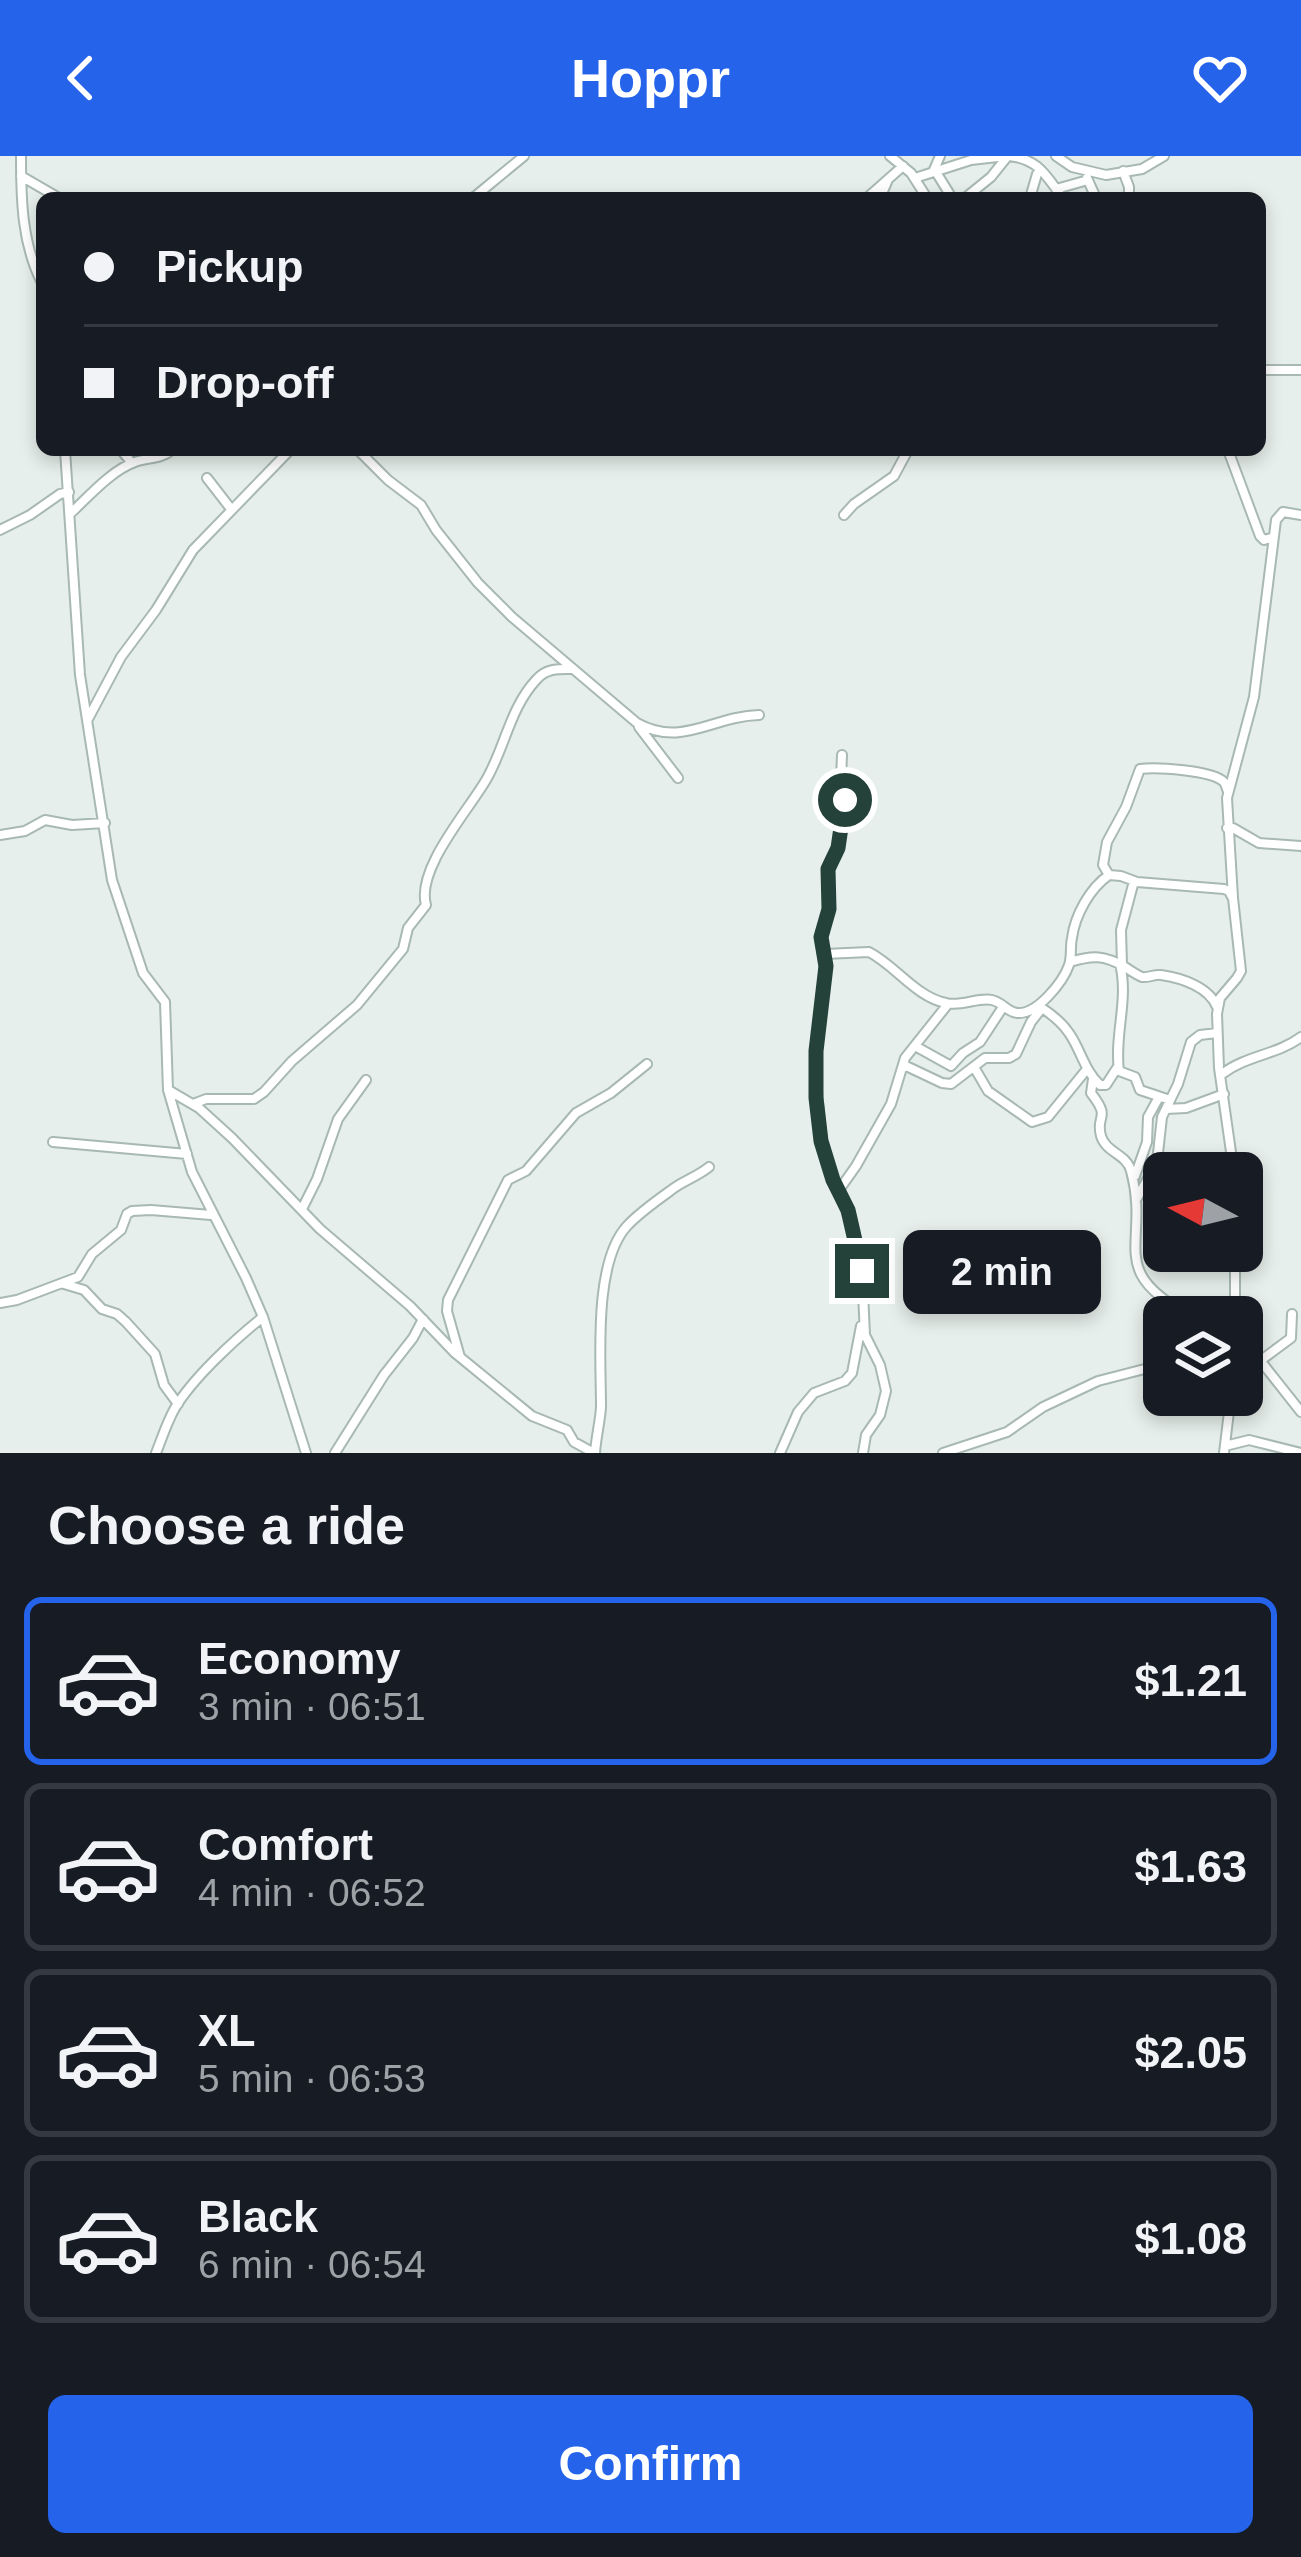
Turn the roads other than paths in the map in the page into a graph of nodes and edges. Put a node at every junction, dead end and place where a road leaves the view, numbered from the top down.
1 (20, 156) edge
2 (524, 156) edge
3 (890, 156) edge
4 (940, 156) edge
5 (1008, 156) edge
6 (1056, 156) edge
7 (1164, 156) edge
8 (985, 157) edge
9 (903, 166) junction
10 (1041, 170) junction
11 (1083, 170) junction
12 (1124, 171) junction
13 (934, 172) junction
14 (21, 176) junction
15 (915, 178) junction
16 (888, 180) junction
17 (1088, 180) junction
18 (1056, 189) junction
19 (49, 192) edge
20 (480, 192) edge
21 (873, 192) edge
22 (883, 192) edge
23 (923, 192) edge
24 (948, 192) edge
25 (972, 192) edge
26 (1032, 192) edge
27 (1058, 192) edge
28 (1093, 192) edge
29 (1130, 192) edge
30 (36, 270) edge
31 (1266, 370) edge
32 (1301, 370) edge
33 (65, 456) edge
34 (126, 456) edge
35 (163, 456) edge
36 (284, 456) edge
37 (364, 456) edge
38 (905, 456) edge
39 (1230, 456) edge
40 (132, 463) junction
41 (207, 478) dead end
42 (68, 492) junction
43 (231, 509) junction
44 (71, 514) junction
45 (844, 515) dead end
46 (1301, 515) edge
47 (0, 530) edge
48 (1272, 537) junction
49 (572, 669) junction
50 (759, 715) dead end
51 (88, 719) junction
52 (637, 723) junction
53 (842, 755) dead end
54 (678, 778) dead end
55 (1228, 792) junction
56 (105, 823) junction
57 (1228, 828) junction
58 (0, 836) edge
59 (1301, 846) edge
60 (1109, 875) junction
61 (1134, 880) junction
62 (1232, 898) junction
63 (824, 954) junction
64 (1070, 962) junction
65 (1121, 964) junction
66 (948, 1004) junction
67 (1003, 1007) junction
68 (1040, 1007) junction
69 (1218, 1009) junction
70 (1217, 1033) junction
71 (1301, 1037) edge
72 (915, 1046) junction
73 (646, 1064) dead end
74 (904, 1065) junction
75 (974, 1067) junction
76 (1118, 1067) junction
77 (1087, 1069) junction
78 (1222, 1075) junction
79 (1094, 1079) junction
80 (366, 1080) dead end
81 (169, 1090) junction
82 (1223, 1094) junction
83 (1159, 1097) junction
84 (193, 1104) junction
85 (1168, 1105) junction
86 (53, 1142) dead end
87 (1231, 1152) edge
88 (188, 1154) junction
89 (709, 1166) dead end
90 (1133, 1184) junction
91 (839, 1190) junction
92 (1136, 1201) junction
93 (302, 1209) junction
94 (212, 1215) junction
95 (842, 1257) dead end
96 (860, 1260) junction
97 (63, 1284) junction
98 (1161, 1296) edge
99 (0, 1303) edge
100 (1292, 1314) dead end
101 (263, 1317) junction
102 (423, 1318) junction
103 (862, 1319) junction
104 (460, 1357) junction
105 (1263, 1359) edge
106 (1263, 1366) edge
107 (1143, 1369) edge
108 (178, 1404) junction
109 (1301, 1412) edge
110 (1229, 1416) edge
111 (1225, 1450) edge
112 (156, 1453) edge
113 (306, 1453) edge
114 (335, 1453) edge
115 (594, 1453) edge
116 (780, 1453) edge
117 (863, 1453) edge
118 (943, 1453) edge
119 (1301, 1453) edge

1 - 14 street
2 - 20 street
3 - 9 street
4 - 13 street
5 - 8 street
5 - 10 street
5 - 25 street
6 - 11 street
7 - 12 street
8 - 13 street
9 - 15 street
9 - 16 street
10 - 18 street
10 - 26 street
11 - 12 street
11 - 17 street
12 - 29 street
13 - 15 street
13 - 24 street
14 - 19 street
14 - 30 street
15 - 23 street
16 - 21 street
16 - 22 street
17 - 18 street
17 - 28 street
18 - 27 street
31 - 32 street
33 - 42 street
34 - 40 street
35 - 40 street
36 - 43 street
37 - 49 street
38 - 45 street
39 - 48 street
40 - 44 street
41 - 43 street
42 - 44 street
42 - 47 street
43 - 51 street
44 - 51 street
46 - 48 street
48 - 55 street
49 - 52 street
49 - 84 street
50 - 52 street
51 - 56 street
52 - 54 street
53 - 63 street
55 - 57 street
55 - 60 street
56 - 58 street
56 - 81 street
57 - 59 street
57 - 62 street
60 - 61 street
60 - 64 street
61 - 62 street
61 - 65 street
62 - 69 street
63 - 66 street
63 - 91 street
64 - 65 street
64 - 68 street
65 - 69 street
65 - 76 street
66 - 67 street
66 - 72 street
67 - 68 street
67 - 72 street
68 - 75 street
68 - 77 street
69 - 70 street
70 - 78 street
70 - 85 street
71 - 78 street
72 - 74 street
73 - 104 street
74 - 75 street
74 - 91 street
75 - 77 street
76 - 79 street
76 - 83 street
77 - 79 street
78 - 82 street
79 - 90 street
80 - 93 street
81 - 84 street
81 - 88 street
82 - 85 street
82 - 87 street
83 - 85 street
83 - 90 street
84 - 93 street
85 - 92 street
86 - 88 street
88 - 94 street
89 - 115 street
90 - 92 street
91 - 96 street
92 - 98 street
93 - 102 street
94 - 97 street
94 - 101 street
95 - 96 street
96 - 103 street
97 - 99 street
97 - 108 street
100 - 105 street
101 - 108 street
101 - 113 street
102 - 104 street
102 - 114 street
103 - 116 street
103 - 117 street
104 - 115 street
106 - 109 street
107 - 118 street
108 - 112 street
110 - 111 street
111 - 119 street

